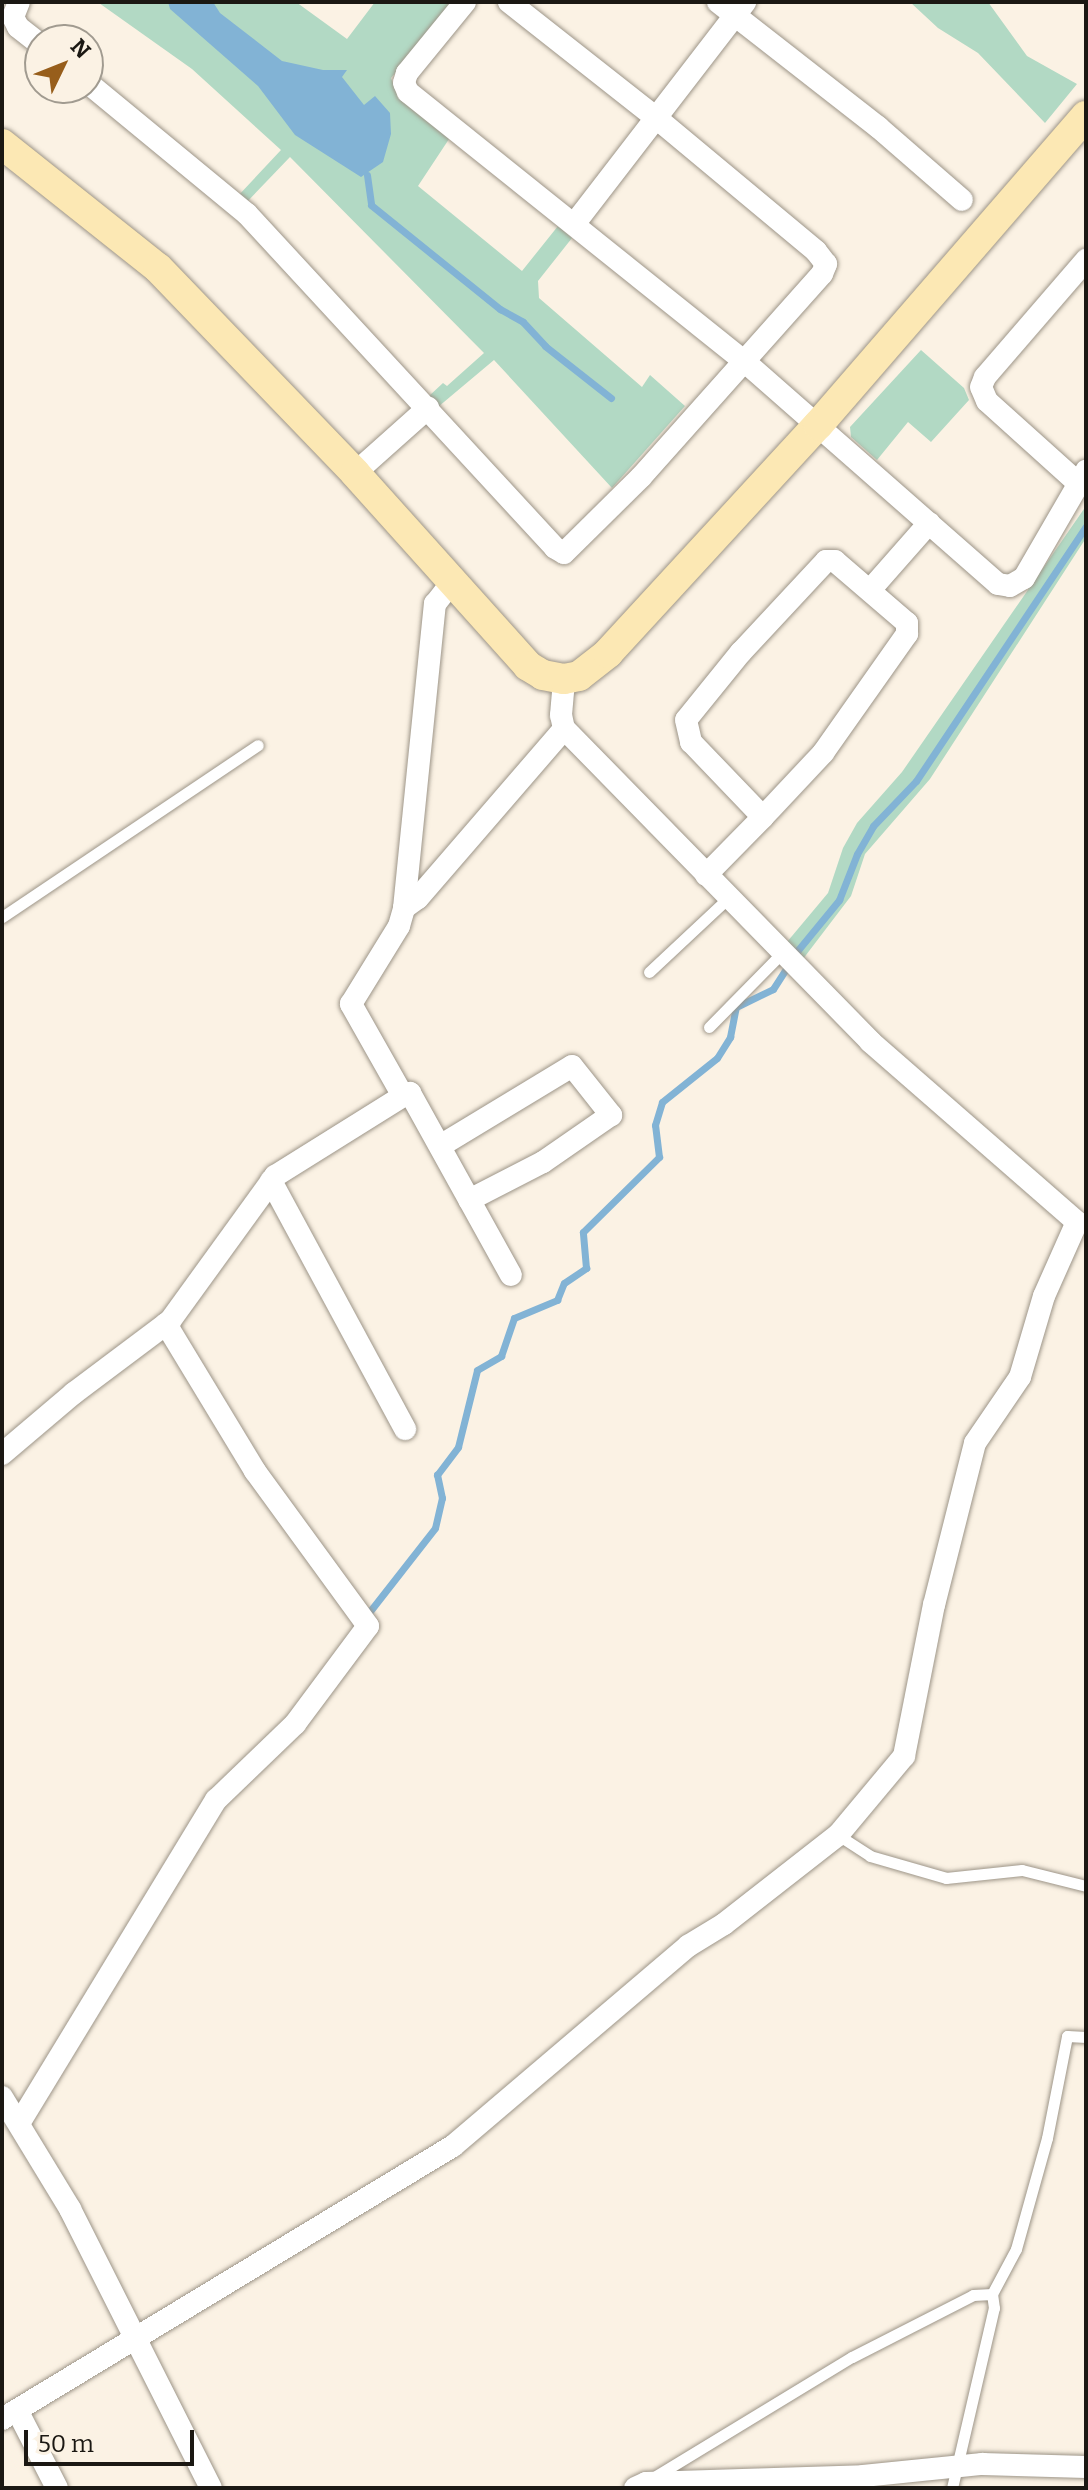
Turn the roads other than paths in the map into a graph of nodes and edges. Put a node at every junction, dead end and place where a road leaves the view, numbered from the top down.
1 (19, 2) edge
2 (465, 2) edge
3 (509, 2) edge
4 (732, 6) edge
5 (24, 32) edge
6 (104, 96) edge
7 (1086, 116) edge
8 (655, 117) junction
9 (2, 144) edge
10 (962, 200) dead end
11 (575, 223) junction
12 (1086, 260) edge
13 (744, 361) junction
14 (428, 408) junction
15 (818, 425) junction
16 (355, 473) junction
17 (1082, 477) edge
18 (929, 523) junction
19 (452, 582) junction
20 (871, 589) junction
21 (564, 679) junction
22 (564, 729) junction
23 (258, 745) dead end
24 (763, 817) junction
25 (706, 875) junction
26 (728, 898) junction
27 (404, 908) junction
28 (2, 917) edge
29 (782, 953) junction
30 (649, 972) dead end
31 (709, 1027) dead end
32 (403, 1096) junction
33 (440, 1146) junction
34 (271, 1181) junction
35 (469, 1200) junction
36 (1083, 1219) edge
37 (511, 1275) dead end
38 (166, 1324) junction
39 (405, 1429) dead end
40 (2, 1454) edge
41 (838, 1835) junction
42 (1086, 1886) edge
43 (1086, 2037) edge
44 (2, 2097) edge
45 (20, 2122) junction
46 (992, 2294) junction
47 (136, 2339) junction
48 (9, 2415) edge
49 (1086, 2467) edge
50 (954, 2478) edge
51 (863, 2482) edge
52 (641, 2485) edge
53 (57, 2488) edge
54 (211, 2488) edge

1 - 5 street
2 - 11 street
3 - 8 street
4 - 8 street
4 - 10 street
6 - 14 street
7 - 15 street
8 - 11 street
8 - 13 street
9 - 16 street
11 - 13 street
12 - 17 street
13 - 14 street
13 - 15 street
14 - 16 street
15 - 18 street
15 - 21 street
16 - 19 street
17 - 18 street
18 - 20 street
19 - 21 street
19 - 27 street
20 - 24 street
20 - 24 street
21 - 22 street
22 - 25 street
22 - 27 street
23 - 28 lane
24 - 25 street
25 - 26 street
26 - 29 street
26 - 30 lane
27 - 32 street
29 - 31 lane
29 - 36 street
32 - 33 street
32 - 34 street
33 - 35 street
33 - 35 street
34 - 38 street
34 - 39 street
35 - 37 street
36 - 41 street
38 - 40 street
38 - 45 street
41 - 42 lane
41 - 47 street
43 - 46 lane
44 - 45 street
45 - 47 street
46 - 50 lane
46 - 52 lane
47 - 48 street
47 - 54 street
48 - 53 street
49 - 50 street
50 - 51 street
51 - 52 street

